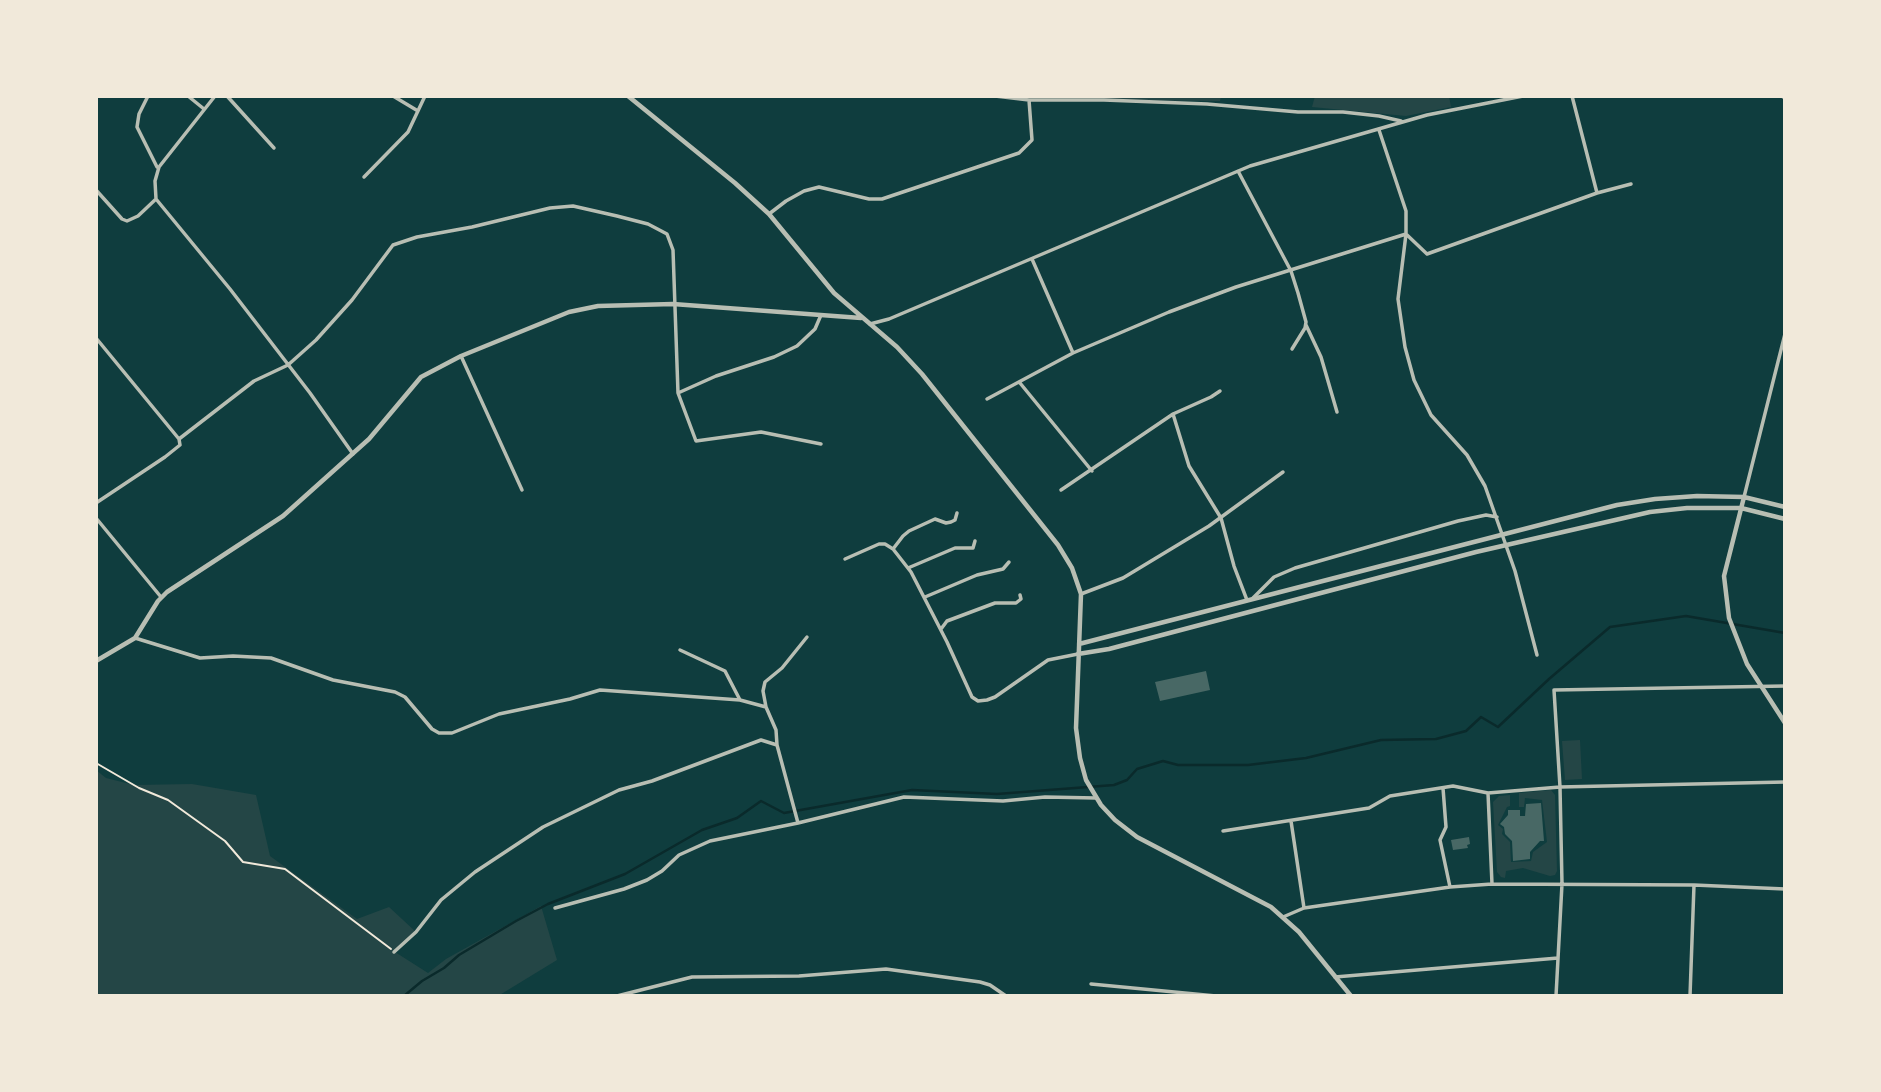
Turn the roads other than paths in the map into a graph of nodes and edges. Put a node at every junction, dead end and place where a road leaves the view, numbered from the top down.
1 (148, 96) edge
2 (188, 96) edge
3 (215, 96) edge
4 (227, 96) edge
5 (393, 96) edge
6 (425, 96) edge
7 (628, 96) edge
8 (996, 96) edge
9 (1523, 96) edge
10 (1572, 96) edge
11 (1780, 96) edge
12 (1785, 99) edge
13 (1029, 100) junction
14 (204, 109) junction
15 (418, 111) junction
16 (1404, 122) junction
17 (1379, 130) junction
18 (274, 148) dead end
19 (158, 168) junction
20 (1238, 171) junction
21 (364, 177) dead end
22 (1631, 184) dead end
23 (96, 190) edge
24 (1597, 193) junction
25 (156, 199) junction
26 (769, 214) junction
27 (1406, 234) junction
28 (1032, 259) junction
29 (1291, 271) junction
30 (673, 304) junction
31 (821, 313) junction
32 (861, 318) junction
33 (870, 324) junction
34 (1306, 324) junction
35 (1785, 334) edge
36 (96, 338) edge
37 (1292, 349) dead end
38 (1073, 353) junction
39 (461, 356) junction
40 (288, 365) junction
41 (1020, 383) junction
42 (1220, 391) dead end
43 (678, 393) junction
44 (987, 399) dead end
45 (1338, 412) dead end
46 (1172, 414) junction
47 (179, 439) junction
48 (821, 444) dead end
49 (353, 454) junction
50 (1092, 471) junction
51 (1283, 472) dead end
52 (522, 490) dead end
53 (1060, 490) dead end
54 (1744, 497) junction
55 (96, 503) edge
56 (1785, 507) edge
57 (1741, 508) junction
58 (957, 513) dead end
59 (1497, 517) junction
60 (96, 518) edge
61 (1221, 518) junction
62 (1785, 519) edge
63 (1503, 534) junction
64 (975, 541) dead end
65 (1506, 545) junction
66 (893, 550) junction
67 (845, 559) dead end
68 (1009, 562) dead end
69 (908, 568) junction
70 (1081, 594) junction
71 (1020, 595) dead end
72 (161, 597) junction
73 (925, 597) junction
74 (1250, 599) junction
75 (941, 629) junction
76 (807, 637) dead end
77 (135, 638) junction
78 (1079, 644) junction
79 (680, 650) dead end
80 (1078, 654) junction
81 (1537, 655) dead end
82 (96, 661) edge
83 (1785, 686) edge
84 (1762, 687) junction
85 (740, 700) junction
86 (766, 707) junction
87 (1785, 723) edge
88 (776, 745) junction
89 (1785, 782) edge
90 (1560, 787) junction
91 (1443, 788) junction
92 (1488, 793) junction
93 (1096, 798) junction
94 (1290, 821) junction
95 (798, 823) junction
96 (1223, 831) dead end
97 (1492, 884) junction
98 (1562, 884) junction
99 (1694, 885) junction
100 (1450, 887) junction
101 (1785, 889) edge
102 (555, 908) dead end
103 (1304, 908) junction
104 (1283, 917) junction
105 (394, 952) road end
106 (1558, 958) junction
107 (1335, 977) junction
108 (1091, 984) dead end
109 (617, 996) edge
110 (1006, 996) edge
111 (1216, 996) edge
112 (1351, 996) edge
113 (1556, 996) edge
114 (1690, 996) edge

1 - 19 street
2 - 14 street
3 - 14 street
4 - 18 street
5 - 15 street
6 - 15 street
7 - 26 street
8 - 13 street
9 - 16 street
10 - 24 street
11 - 12 lane
13 - 16 street
13 - 26 street
14 - 19 street
15 - 21 street
16 - 17 street
17 - 20 street
17 - 27 street
19 - 25 street
20 - 28 street
20 - 29 street
22 - 24 street
23 - 25 street
24 - 27 street
25 - 40 street
26 - 32 street
27 - 29 street
27 - 59 street
28 - 33 street
28 - 38 street
29 - 34 street
29 - 38 street
30 - 31 street
30 - 39 street
30 - 40 street
30 - 43 street
31 - 32 street
31 - 43 street
32 - 33 street
33 - 70 street
34 - 37 street
34 - 45 street
35 - 54 street
36 - 47 street
38 - 41 street
39 - 49 street
39 - 52 street
40 - 47 street
40 - 49 street
41 - 44 street
41 - 50 street
42 - 46 street
43 - 48 street
46 - 50 street
46 - 61 street
47 - 55 street
49 - 72 street
50 - 53 street
51 - 61 street
54 - 56 street
54 - 57 street
54 - 63 street
57 - 62 street
57 - 65 street
57 - 84 street
58 - 66 street
59 - 63 street
59 - 74 street
60 - 72 street
61 - 70 street
61 - 74 street
63 - 65 street
63 - 74 street
64 - 69 street
65 - 80 street
65 - 81 street
66 - 67 street
66 - 69 street
68 - 73 street
69 - 73 street
70 - 78 street
71 - 75 street
72 - 77 street
73 - 75 street
74 - 78 street
75 - 80 street
76 - 86 street
77 - 82 street
77 - 85 street
78 - 80 street
79 - 85 street
80 - 93 street
83 - 84 street
84 - 87 street
84 - 90 street
85 - 86 street
86 - 88 street
88 - 95 street
88 - 105 street
89 - 90 street
90 - 92 street
90 - 98 street
91 - 92 street
91 - 94 street
91 - 100 street
92 - 97 street
93 - 95 street
93 - 104 street
94 - 96 street
94 - 103 street
95 - 102 street
97 - 98 street
97 - 100 street
98 - 99 street
98 - 106 street
99 - 101 street
99 - 114 street
100 - 103 street
103 - 104 street
104 - 107 street
106 - 107 street
106 - 113 street
107 - 112 street
108 - 111 street
109 - 110 street

